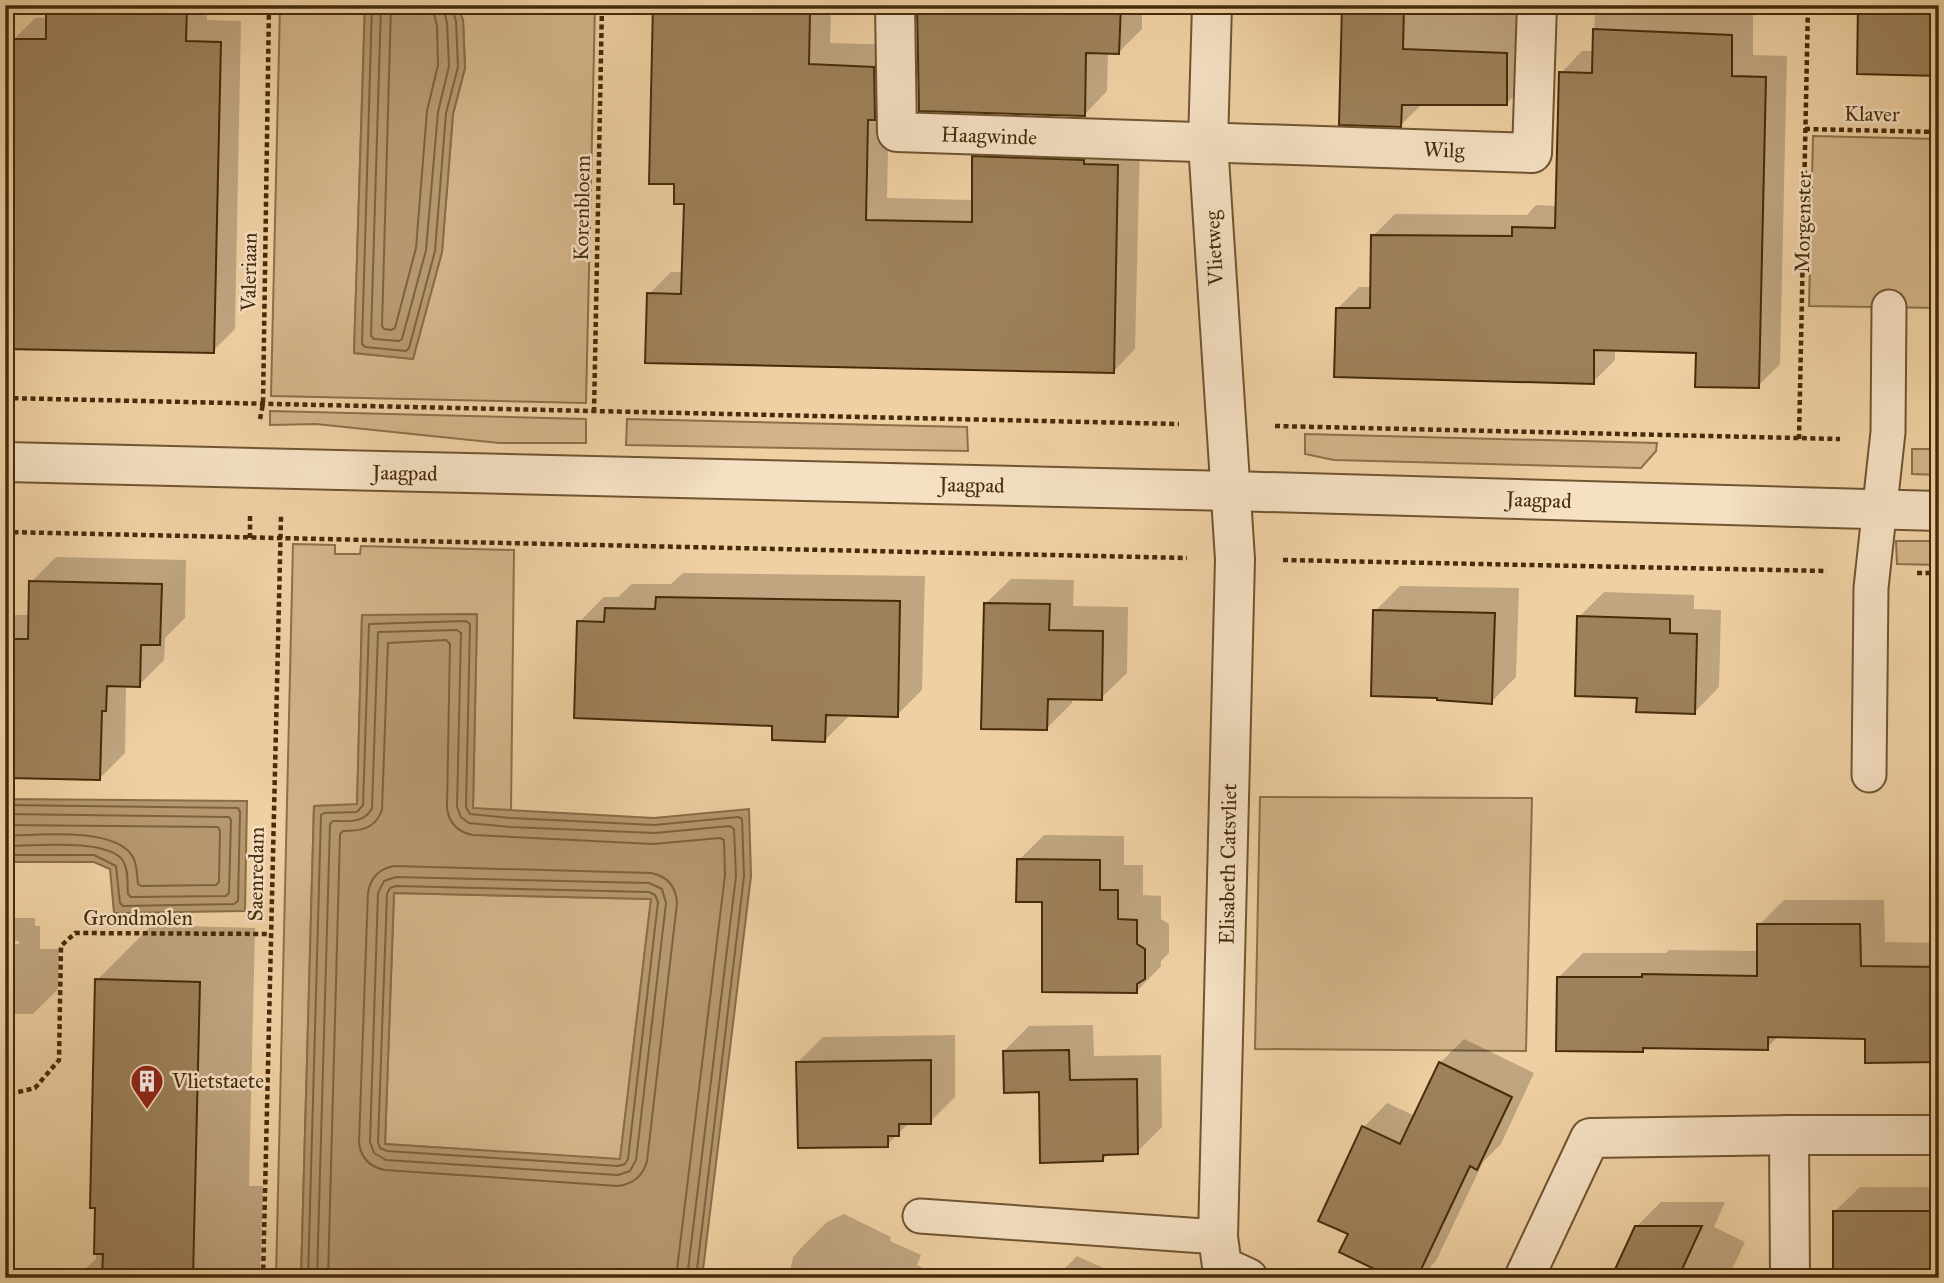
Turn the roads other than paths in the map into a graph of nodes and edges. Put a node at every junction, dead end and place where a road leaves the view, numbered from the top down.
1 (895, 5) edge
2 (1212, 5) edge
3 (1537, 5) edge
4 (1208, 143) junction
5 (1889, 307) dead end
6 (5, 462) edge
7 (1231, 491) junction
8 (1878, 509) junction
9 (1939, 511) edge
10 (1869, 775) dead end
11 (1789, 1135) junction
12 (1939, 1135) edge
13 (920, 1216) dead end
14 (1218, 1237) junction
15 (1248, 1278) edge
16 (1524, 1278) edge
17 (1790, 1278) edge

1 - 4 street, Haagwinde
2 - 4 street, Vlietweg
3 - 4 street, Wilg
4 - 7 street, Vlietweg
5 - 8 lane
6 - 7 street, Jaagpad
7 - 8 street, Jaagpad
7 - 14 street, Elisabeth Catsvliet
8 - 9 street, Jaagpad
8 - 10 lane
11 - 12 street
11 - 16 street
11 - 17 street
13 - 14 lane
14 - 15 street, Elisabeth Catsvliet

